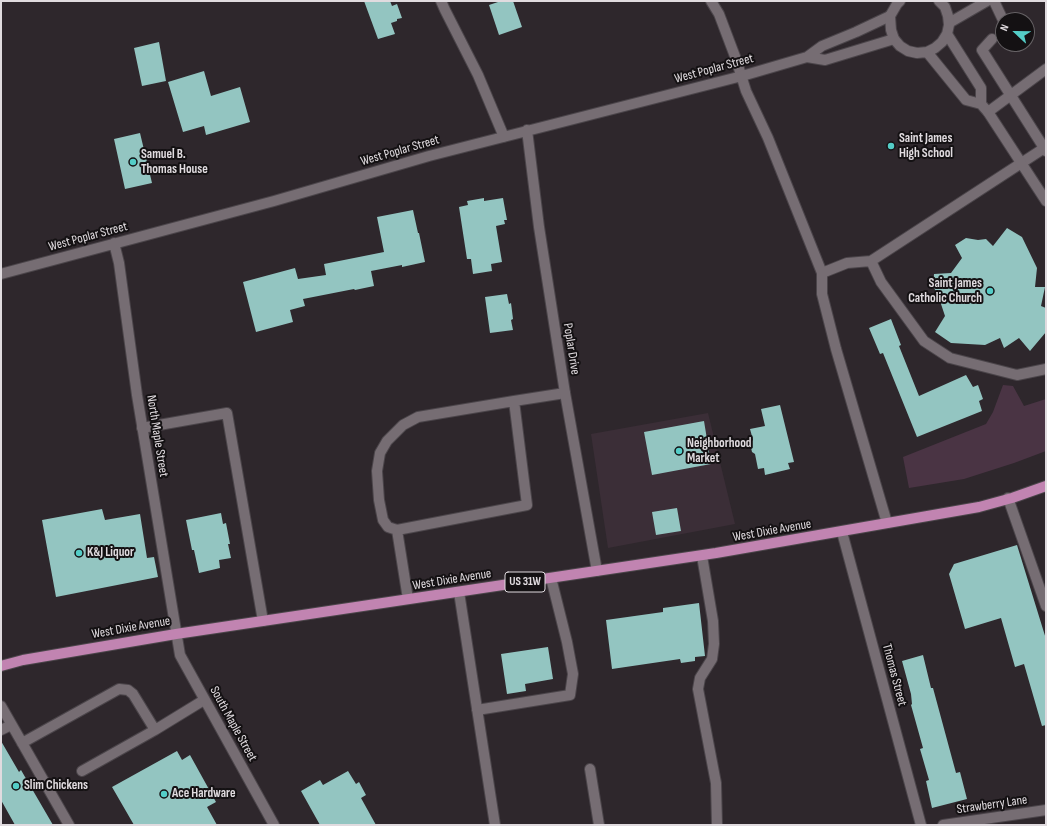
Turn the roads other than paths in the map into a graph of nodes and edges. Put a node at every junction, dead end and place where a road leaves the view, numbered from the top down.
1 (441, 1) edge
2 (711, 1) edge
3 (939, 1) edge
4 (987, 1) edge
5 (994, 1) edge
6 (897, 2) edge
7 (999, 12) edge
8 (890, 16) junction
9 (949, 22) junction
10 (947, 34) junction
11 (992, 38) dead end
12 (894, 39) junction
13 (927, 52) junction
14 (807, 57) junction
15 (1046, 68) edge
16 (742, 76) junction
17 (1010, 94) junction
18 (985, 108) junction
19 (527, 130) junction
20 (504, 137) junction
21 (1046, 149) edge
22 (1022, 164) junction
23 (1046, 201) edge
24 (114, 243) junction
25 (871, 261) junction
26 (822, 273) junction
27 (1, 274) edge
28 (1046, 369) edge
29 (565, 393) junction
30 (514, 401) junction
31 (142, 428) junction
32 (1046, 486) edge
33 (1008, 498) junction
34 (887, 523) junction
35 (397, 530) junction
36 (842, 532) junction
37 (702, 556) junction
38 (597, 571) junction
39 (551, 578) junction
40 (459, 592) junction
41 (408, 599) junction
42 (1046, 606) edge
43 (263, 621) junction
44 (176, 634) junction
45 (1, 666) edge
46 (204, 700) junction
47 (1, 706) edge
48 (477, 710) junction
49 (11, 725) junction
50 (1, 730) edge
51 (155, 730) junction
52 (22, 743) junction
53 (590, 769) dead end
54 (82, 771) dead end
55 (1046, 810) edge
56 (69, 825) edge
57 (274, 825) edge
58 (496, 825) edge
59 (599, 825) edge
60 (717, 825) edge
61 (921, 825) edge
62 (943, 825) edge

1 - 20 street
2 - 16 street
3 - 9 street
4 - 9 street
5 - 7 street
6 - 8 street
8 - 12 street
8 - 14 street, West Poplar Street
9 - 10 street
10 - 13 street
10 - 18 street
11 - 17 street
12 - 13 street
12 - 14 street, West Poplar Street
13 - 18 street
14 - 16 street, West Poplar Street
15 - 17 street
16 - 19 street, West Poplar Street
16 - 26 street
17 - 18 street
17 - 21 street
18 - 22 street
19 - 20 street, West Poplar Street
19 - 29 street, Poplar Drive
20 - 24 street, West Poplar Street
21 - 22 street
22 - 23 street
22 - 25 street
24 - 27 street, West Poplar Street
24 - 31 street, North Maple Street
25 - 26 street
25 - 28 street
26 - 34 street
29 - 30 street
29 - 38 street, Poplar Drive
30 - 35 street
30 - 35 street
31 - 43 street
31 - 44 street, North Maple Street
32 - 33 main road, West Dixie Avenue / US 31W
33 - 34 main road, West Dixie Avenue / US 31W
33 - 42 street
34 - 36 main road, West Dixie Avenue / US 31W
35 - 41 street
36 - 37 main road, West Dixie Avenue / US 31W
36 - 61 street, Thomas Street
37 - 38 main road, West Dixie Avenue / US 31W
37 - 60 street
38 - 39 main road, West Dixie Avenue / US 31W
39 - 40 main road, West Dixie Avenue / US 31W
39 - 48 street
40 - 41 main road, West Dixie Avenue / US 31W
40 - 48 street
41 - 43 main road, West Dixie Avenue / US 31W
43 - 44 main road, West Dixie Avenue / US 31W
44 - 45 main road, West Dixie Avenue / US 31W
44 - 46 street, South Maple Street
46 - 51 street
46 - 57 street, South Maple Street
47 - 49 street
48 - 58 street
49 - 50 street
49 - 52 street
51 - 52 street
51 - 54 street
52 - 56 street
53 - 59 street
55 - 62 street, Strawberry Lane

